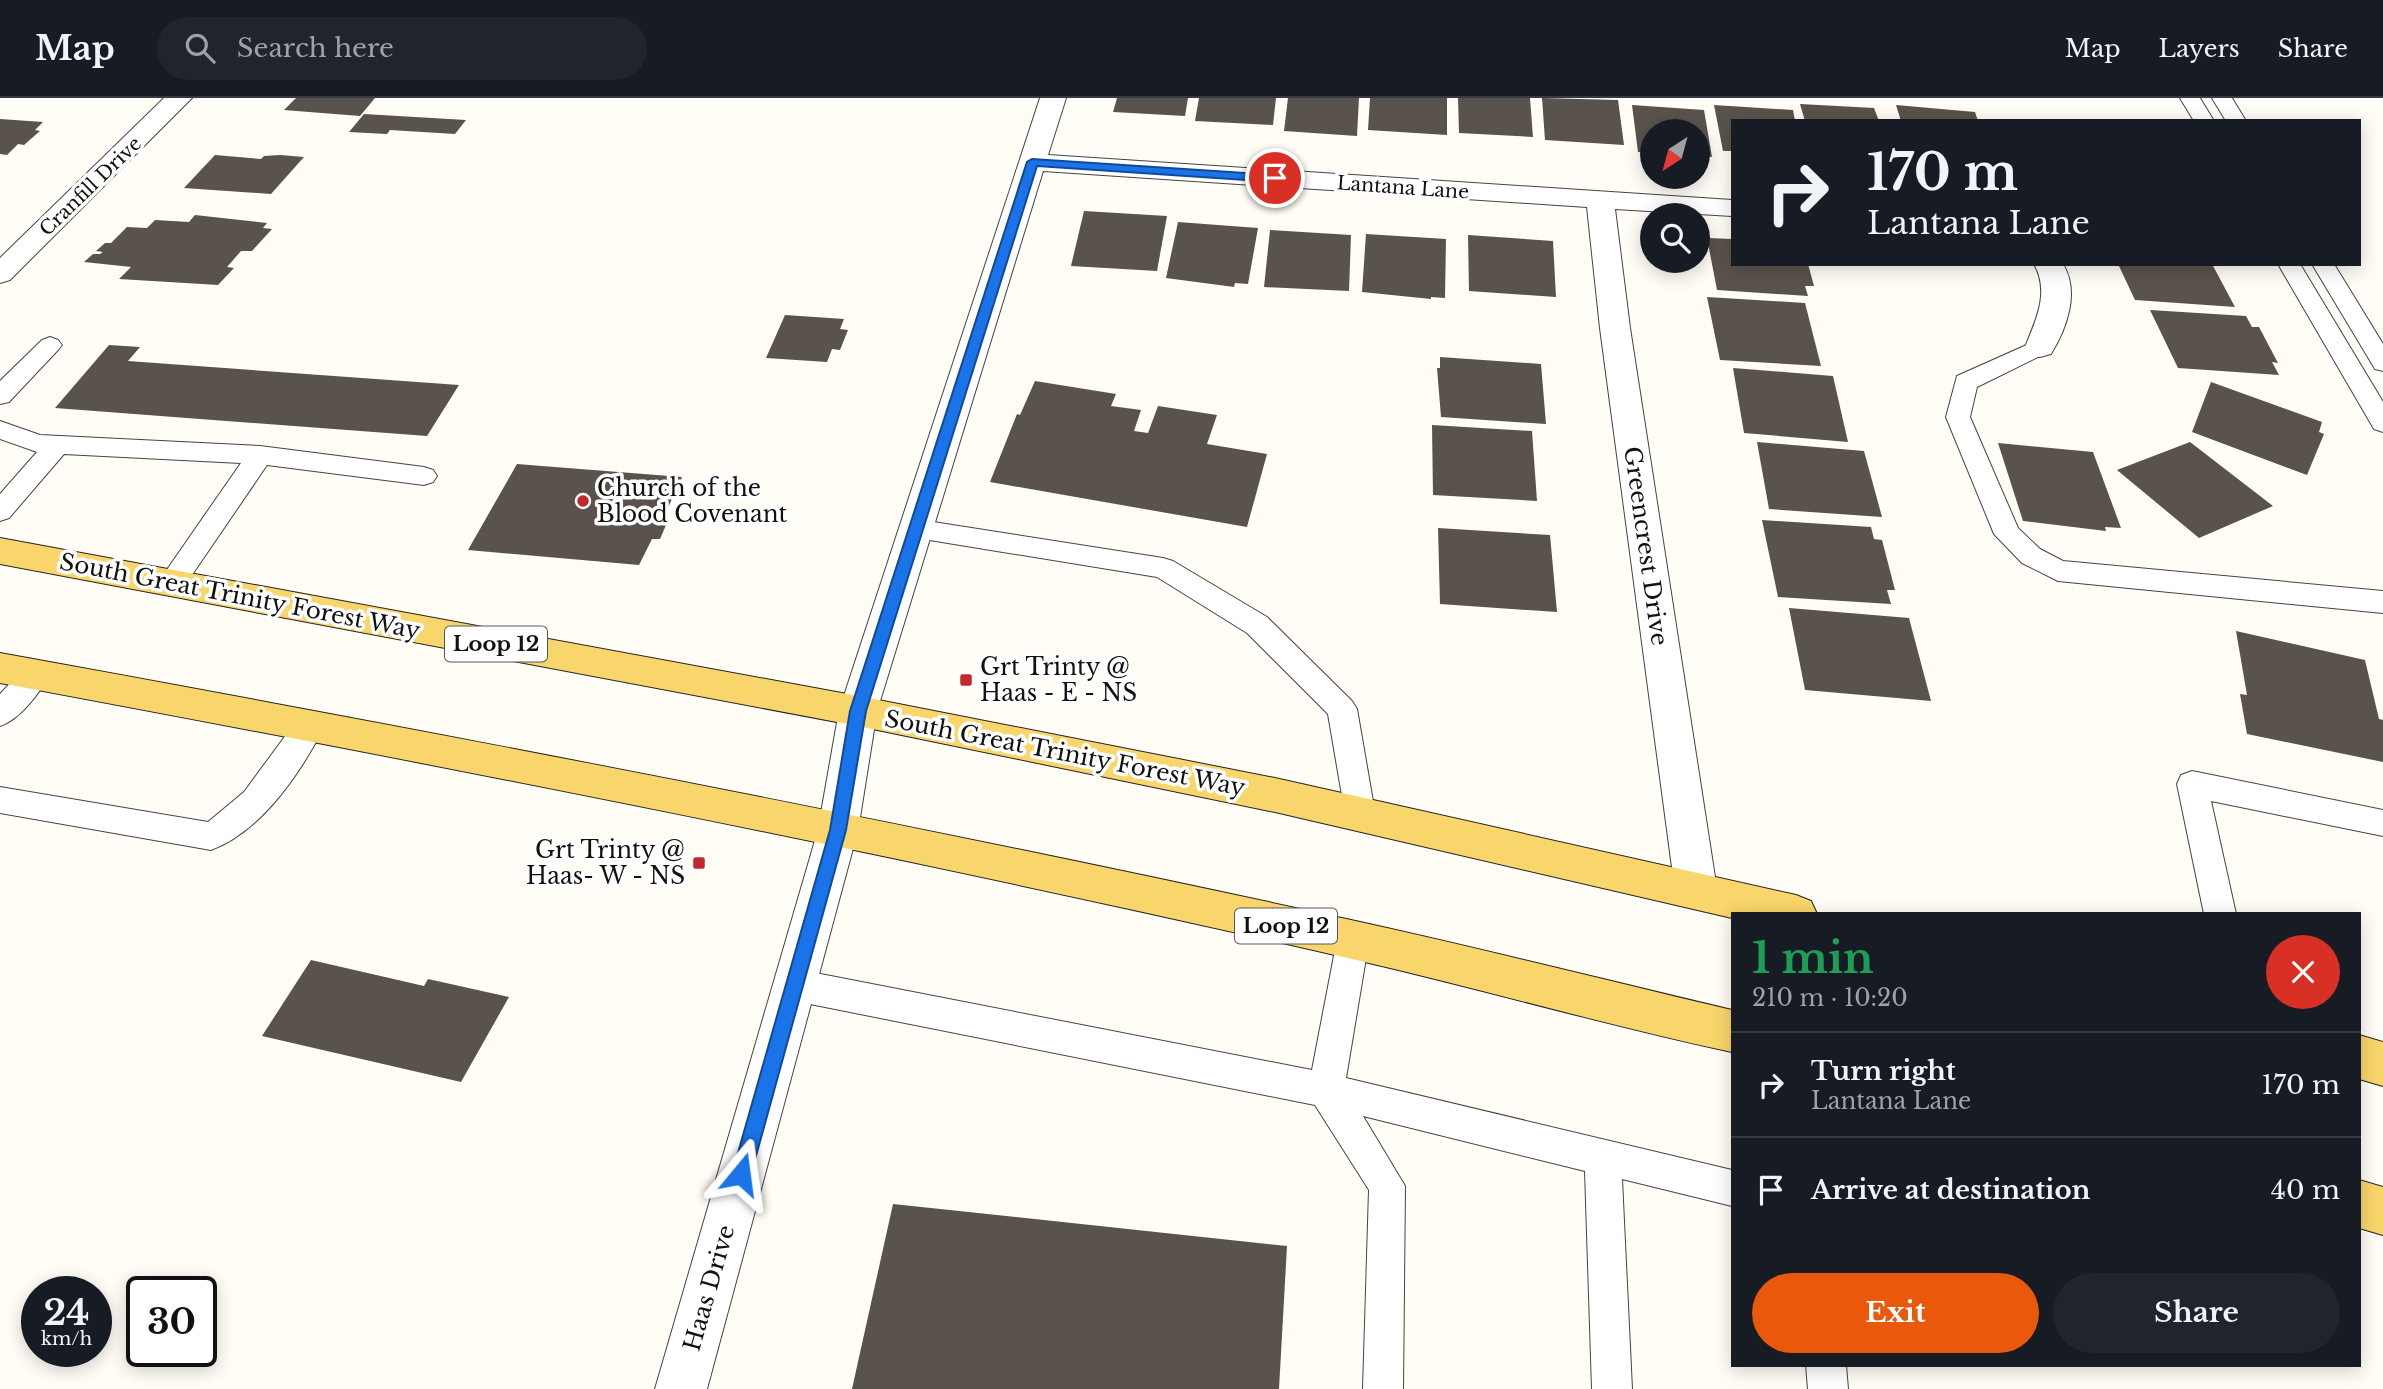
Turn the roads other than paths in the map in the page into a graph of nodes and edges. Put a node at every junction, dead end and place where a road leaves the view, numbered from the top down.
1 (179, 98) edge
2 (1053, 98) edge
3 (2190, 98) edge
4 (2222, 98) edge
5 (2203, 119) edge
6 (2235, 119) edge
7 (1032, 162) junction
8 (1600, 200) junction
9 (1731, 208) edge
10 (2050, 266) edge
11 (2290, 266) edge
12 (2324, 266) edge
13 (0, 274) edge
14 (50, 345) dead end
15 (2040, 347) joint
16 (2383, 363) edge
17 (0, 396) edge
18 (2383, 423) edge
19 (0, 430) edge
20 (58, 445) junction
21 (260, 455) junction
22 (424, 476) dead end
23 (0, 511) edge
24 (914, 529) junction
25 (0, 551) edge
26 (171, 584) junction
27 (2383, 602) edge
28 (18, 671) edge
29 (858, 711) junction
30 (0, 714) edge
31 (310, 724) junction
32 (0, 800) edge
33 (1360, 813) junction
34 (2383, 823) edge
35 (838, 830) junction
36 (1696, 890) junction
37 (1788, 912) edge
38 (2220, 912) edge
39 (1353, 940) junction
40 (795, 985) junction
41 (1731, 1031) edge
42 (2361, 1058) edge
43 (2383, 1064) edge
44 (1326, 1090) junction
45 (1603, 1157) junction
46 (1731, 1188) edge
47 (2361, 1205) edge
48 (2383, 1211) edge
49 (1826, 1367) edge
50 (681, 1389) edge
51 (1383, 1389) edge
52 (1612, 1389) edge
53 (1828, 1389) edge

1 - 13 street, Cranfill Drive
2 - 7 street, Haas Drive
3 - 5 lane
4 - 6 lane
7 - 8 street, Lantana Lane
7 - 24 street, Haas Drive
8 - 9 street, Lantana Lane
8 - 36 street, Greencrest Drive
10 - 15 street
11 - 18 lane
12 - 16 lane
14 - 17 lane
15 - 27 lane
19 - 20 lane
20 - 21 lane
20 - 23 lane
21 - 22 lane
21 - 26 lane
24 - 29 street, Haas Drive
24 - 33 lane
25 - 26 main road, South Great Trinity Forest Way / Loop 12
26 - 29 main road, South Great Trinity Forest Way / Loop 12
28 - 30 lane
28 - 31 main road, Loop 12
29 - 33 main road, South Great Trinity Forest Way / Loop 12
29 - 35 street, Haas Drive
31 - 32 lane
31 - 35 main road, Loop 12
33 - 36 main road, South Great Trinity Forest Way / Loop 12
34 - 38 lane
35 - 39 main road, Loop 12
35 - 40 street, Haas Drive
36 - 37 main road, South Great Trinity Forest Way / Loop 12
39 - 41 main road, Loop 12
39 - 44 lane
40 - 44 lane
40 - 50 street, Haas Drive
42 - 43 main road
44 - 45 lane
44 - 51 lane
45 - 46 lane
45 - 52 lane
47 - 48 main road
49 - 53 lane

